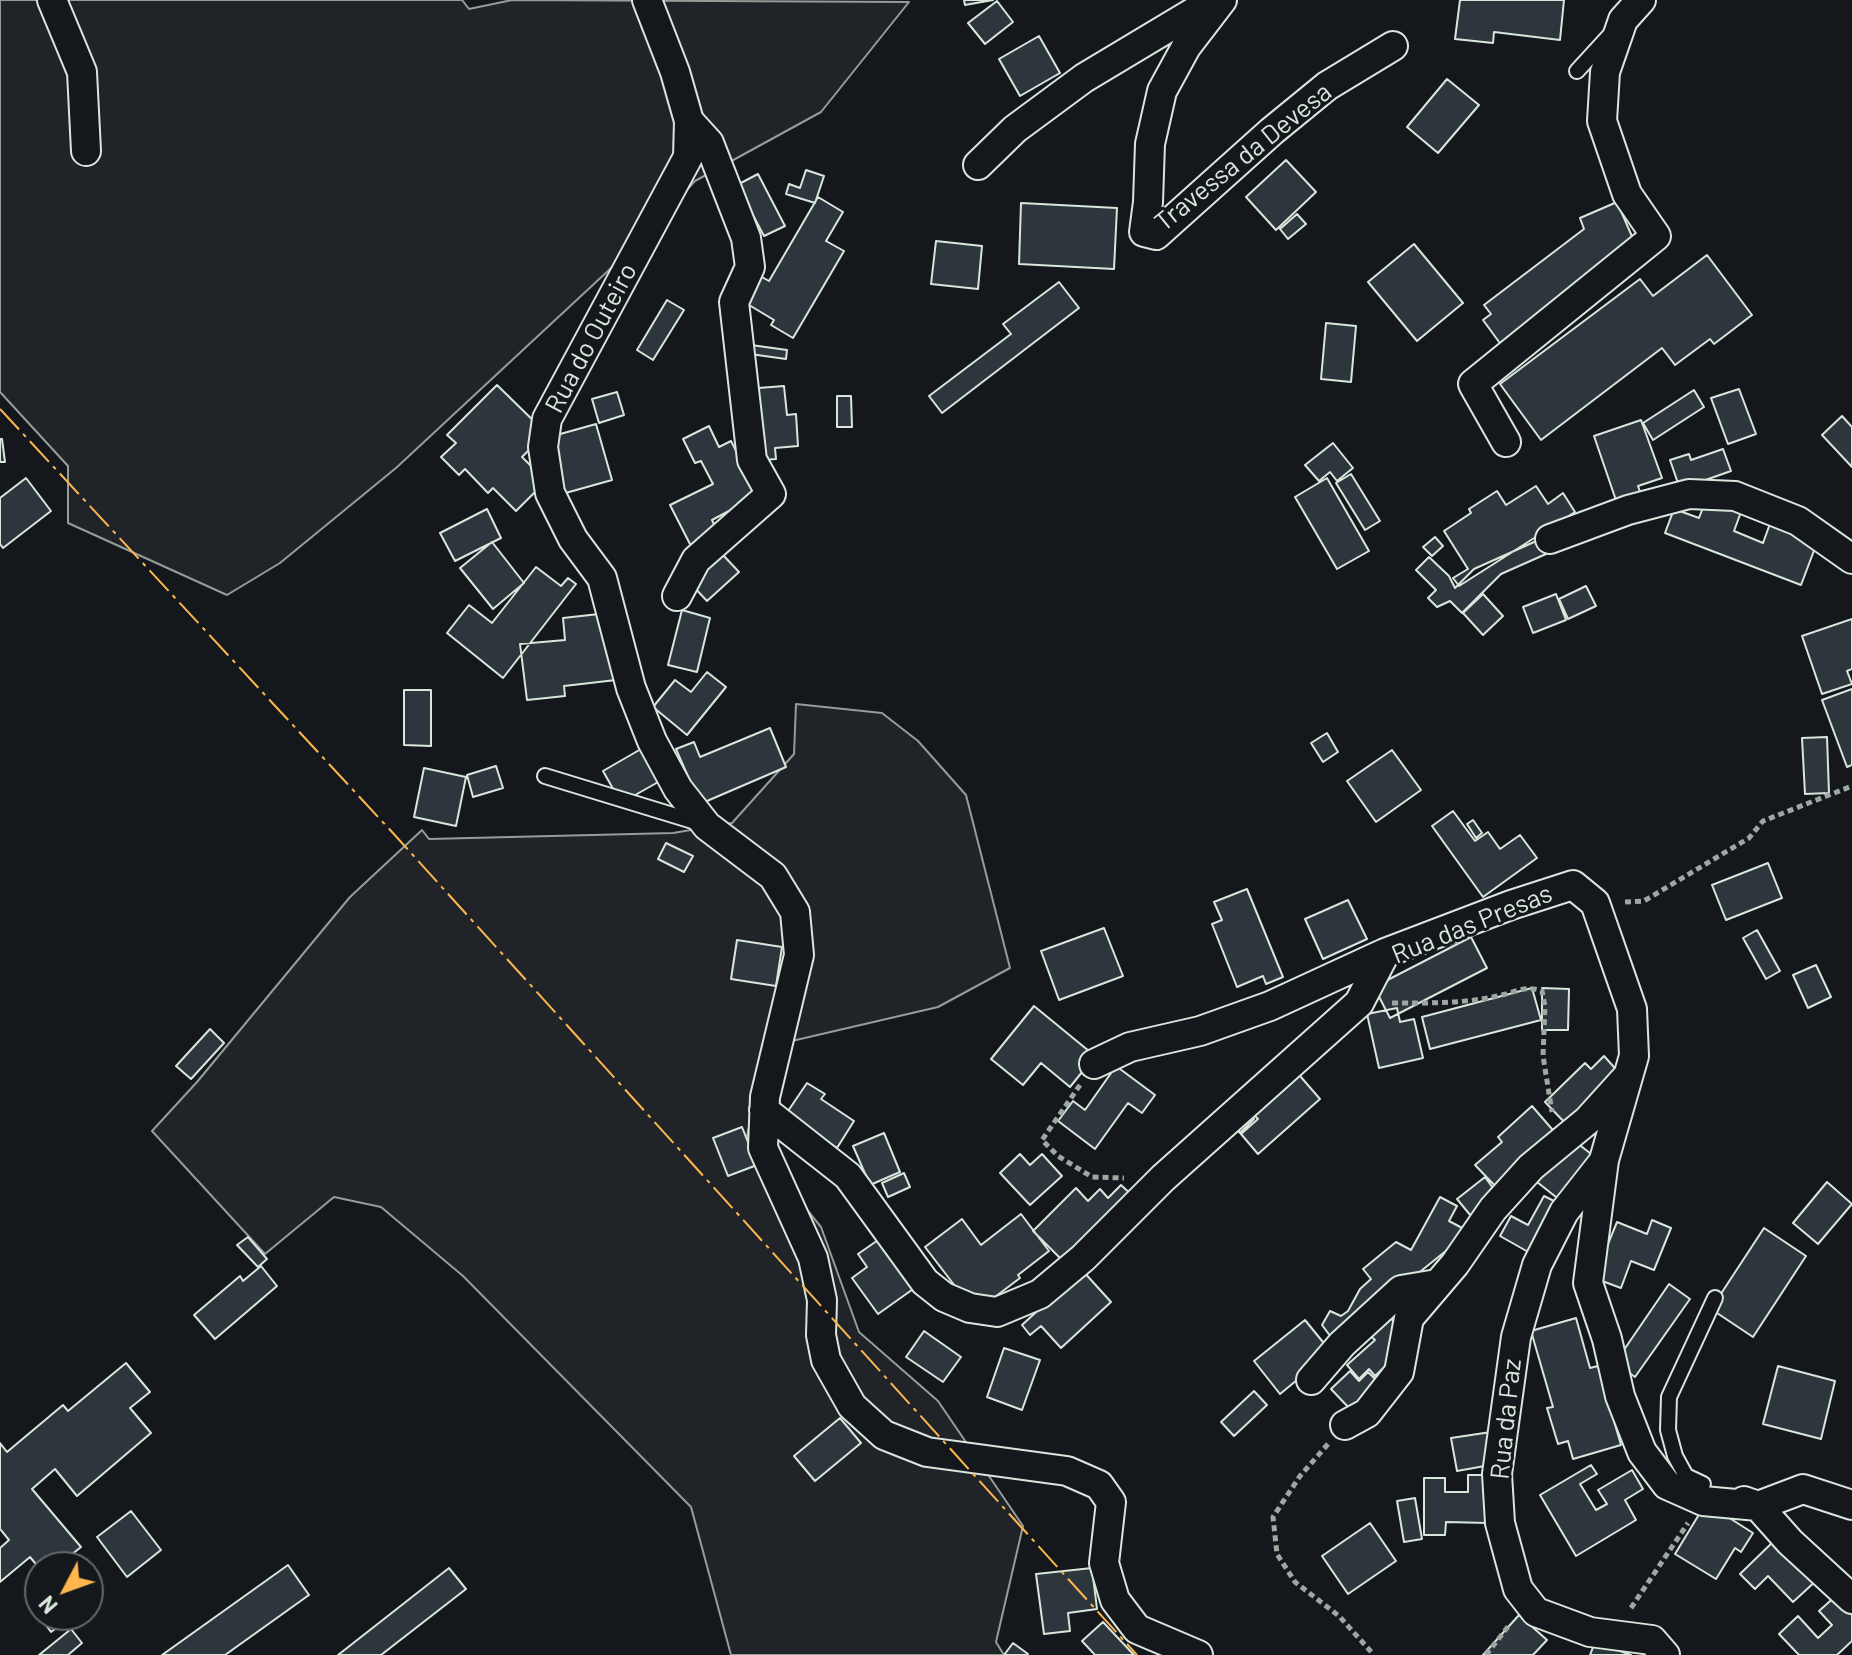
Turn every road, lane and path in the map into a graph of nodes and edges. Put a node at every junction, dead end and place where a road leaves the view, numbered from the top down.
1 (52, 0) edge
2 (647, 0) edge
3 (1215, 0) edge
4 (1222, 0) edge
5 (1632, 10) edge
6 (1393, 46) dead end
7 (1577, 71) dead end
8 (689, 121) junction
9 (86, 151) dead end
10 (978, 165) dead end
11 (1506, 442) dead end
12 (1550, 539) dead end
13 (1852, 559) edge
14 (677, 596) dead end
15 (545, 776) dead end
16 (1852, 786) edge
17 (707, 826) junction
18 (1595, 903) junction
19 (1385, 953) junction
20 (1359, 1003) junction
21 (1094, 1064) joint
22 (1629, 1075) junction
23 (764, 1110) junction
24 (1565, 1138) junction
25 (1604, 1160) junction
26 (1163, 1178) junction
27 (1437, 1284) junction
28 (1715, 1298) dead end
29 (1311, 1380) dead end
30 (1345, 1425) joint
31 (1703, 1484) joint
32 (1852, 1505) edge
33 (1758, 1506) junction
34 (1669, 1550) dead end
35 (1852, 1599) edge
36 (1527, 1601) junction
37 (1612, 1635) junction
38 (1198, 1655) edge
39 (1374, 1655) edge
40 (1486, 1655) edge
41 (1665, 1655) edge

1 - 9 street
2 - 8 street, Rua do Outeiro
3 - 10 street
4 - 6 street, Travessa da Devesa
5 - 7 lane
5 - 11 street
8 - 14 street, Rua do Outeiro
8 - 17 street, Rua do Outeiro
12 - 13 street
15 - 17 lane
16 - 18 path
17 - 23 street, Rua do Outeiro
18 - 19 street, Rua das Presas
18 - 22 street, Rua das Presas
19 - 20 street, Rua das Presas
19 - 21 street
20 - 24 path
20 - 26 street, Rua das Presas
21 - 26 path
22 - 24 street
22 - 25 street, Rua das Presas
23 - 26 street, Rua das Presas
23 - 38 street, Rua do Outeiro
24 - 27 street
25 - 33 street, Rua das Presas
25 - 36 street, Rua da Paz
27 - 29 street
27 - 30 street
28 - 31 lane
30 - 39 path
31 - 33 street
32 - 33 street, Rua das Presas
33 - 35 street
34 - 37 path
36 - 37 street
36 - 40 path
37 - 41 street

